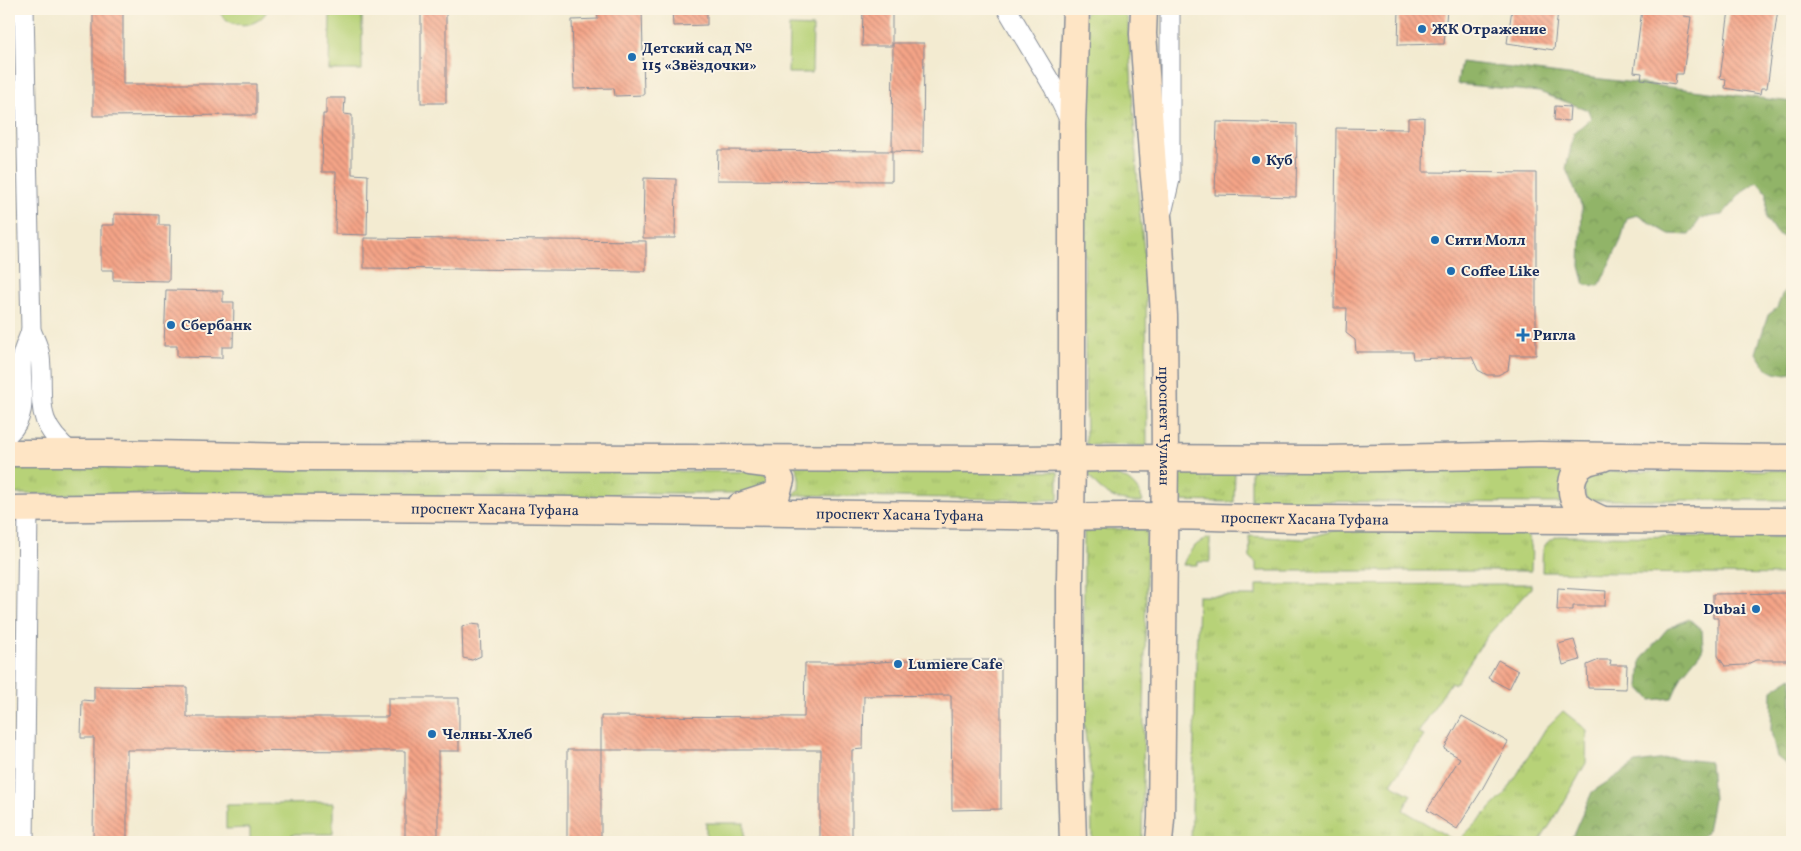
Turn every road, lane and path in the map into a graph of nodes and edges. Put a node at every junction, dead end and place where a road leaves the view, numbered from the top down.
1 (24, 9) edge
2 (1007, 9) edge
3 (1076, 9) edge
4 (1133, 9) edge
5 (1170, 9) edge
6 (1144, 21) edge
7 (1072, 125) junction
8 (1159, 227) junction
9 (31, 330) junction
10 (9, 433) edge
11 (71, 452) junction
12 (9, 453) edge
13 (1613, 456) junction
14 (722, 457) junction
15 (1165, 458) junction
16 (1792, 458) edge
17 (1072, 460) junction
18 (18, 509) edge
19 (720, 513) junction
20 (1071, 517) junction
21 (1164, 517) junction
22 (1603, 520) junction
23 (1792, 521) edge
24 (24, 842) edge
25 (1073, 842) edge
26 (1159, 842) edge

1 - 9 street
2 - 7 street
3 - 7 main road
4 - 6 main road, проспект Чулман
5 - 8 street
6 - 8 main road, проспект Чулман
7 - 17 main road
8 - 15 main road, проспект Чулман
9 - 10 street
9 - 11 street
11 - 12 main road
11 - 14 main road
13 - 15 main road
13 - 16 main road
13 - 22 main road
14 - 17 main road
14 - 19 main road
15 - 17 main road
15 - 21 main road, проспект Чулман
17 - 20 main road
18 - 19 main road, проспект Хасана Туфана
18 - 24 street
19 - 20 main road, проспект Хасана Туфана
20 - 21 main road, проспект Хасана Туфана
20 - 25 main road
21 - 22 main road, проспект Хасана Туфана
21 - 26 main road, проспект Чулман
22 - 23 main road, проспект Хасана Туфана

